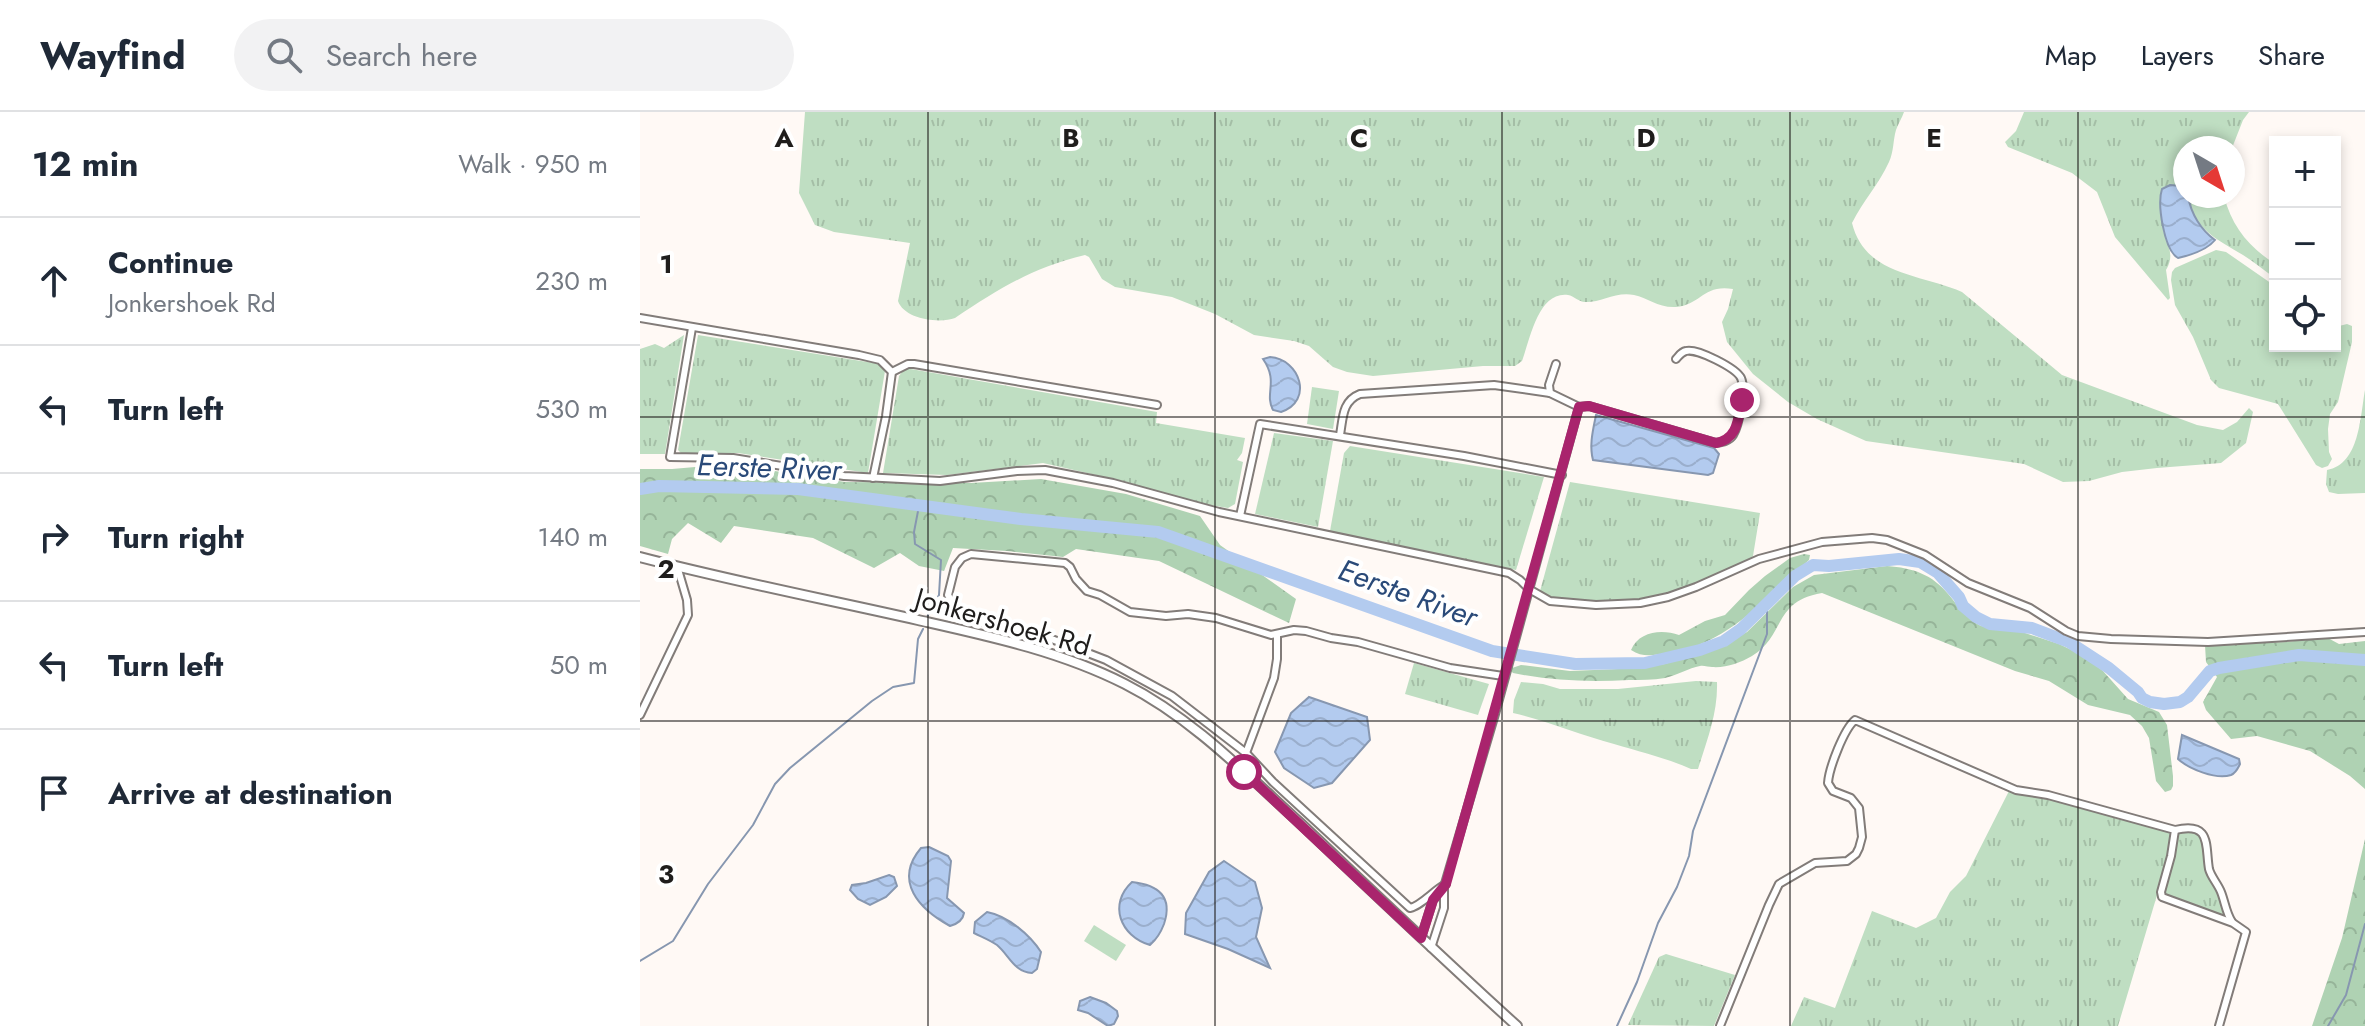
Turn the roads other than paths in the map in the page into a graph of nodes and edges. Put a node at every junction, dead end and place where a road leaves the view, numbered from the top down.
1 (640, 318) edge
2 (692, 328) junction
3 (1676, 359) dead end
4 (1556, 364) dead end
5 (892, 372) junction
6 (1550, 393) junction
7 (1157, 405) dead end
8 (1579, 407) junction
9 (1340, 435) junction
10 (1562, 475) junction
11 (873, 478) junction
12 (1240, 516) junction
13 (640, 557) edge
14 (677, 566) junction
15 (1529, 589) junction
16 (2365, 632) edge
17 (1277, 635) junction
18 (1503, 676) junction
19 (640, 715) edge
20 (1246, 753) junction
21 (2175, 830) junction
22 (1445, 885) junction
23 (2233, 923) junction
24 (1421, 938) junction
25 (1431, 948) junction
26 (1517, 1026) edge
27 (1720, 1026) edge
28 (2219, 1026) edge

1 - 2 street
2 - 5 street
2 - 11 street
3 - 8 street
4 - 6 street
5 - 7 street
5 - 11 street
6 - 8 street
6 - 9 street
8 - 10 street
9 - 10 street
9 - 12 street
10 - 15 street
11 - 12 street
12 - 15 street
13 - 14 street, Jonkershoek Rd
14 - 19 street
14 - 24 street, Jonkershoek Rd
15 - 16 street
15 - 18 street
17 - 18 street
17 - 20 street
17 - 20 street
18 - 22 street
20 - 22 street
21 - 23 street
21 - 23 street
21 - 27 street
22 - 24 street
22 - 25 street
23 - 28 street
24 - 25 street, Jonkershoek Rd
25 - 26 street, Jonkershoek Rd

